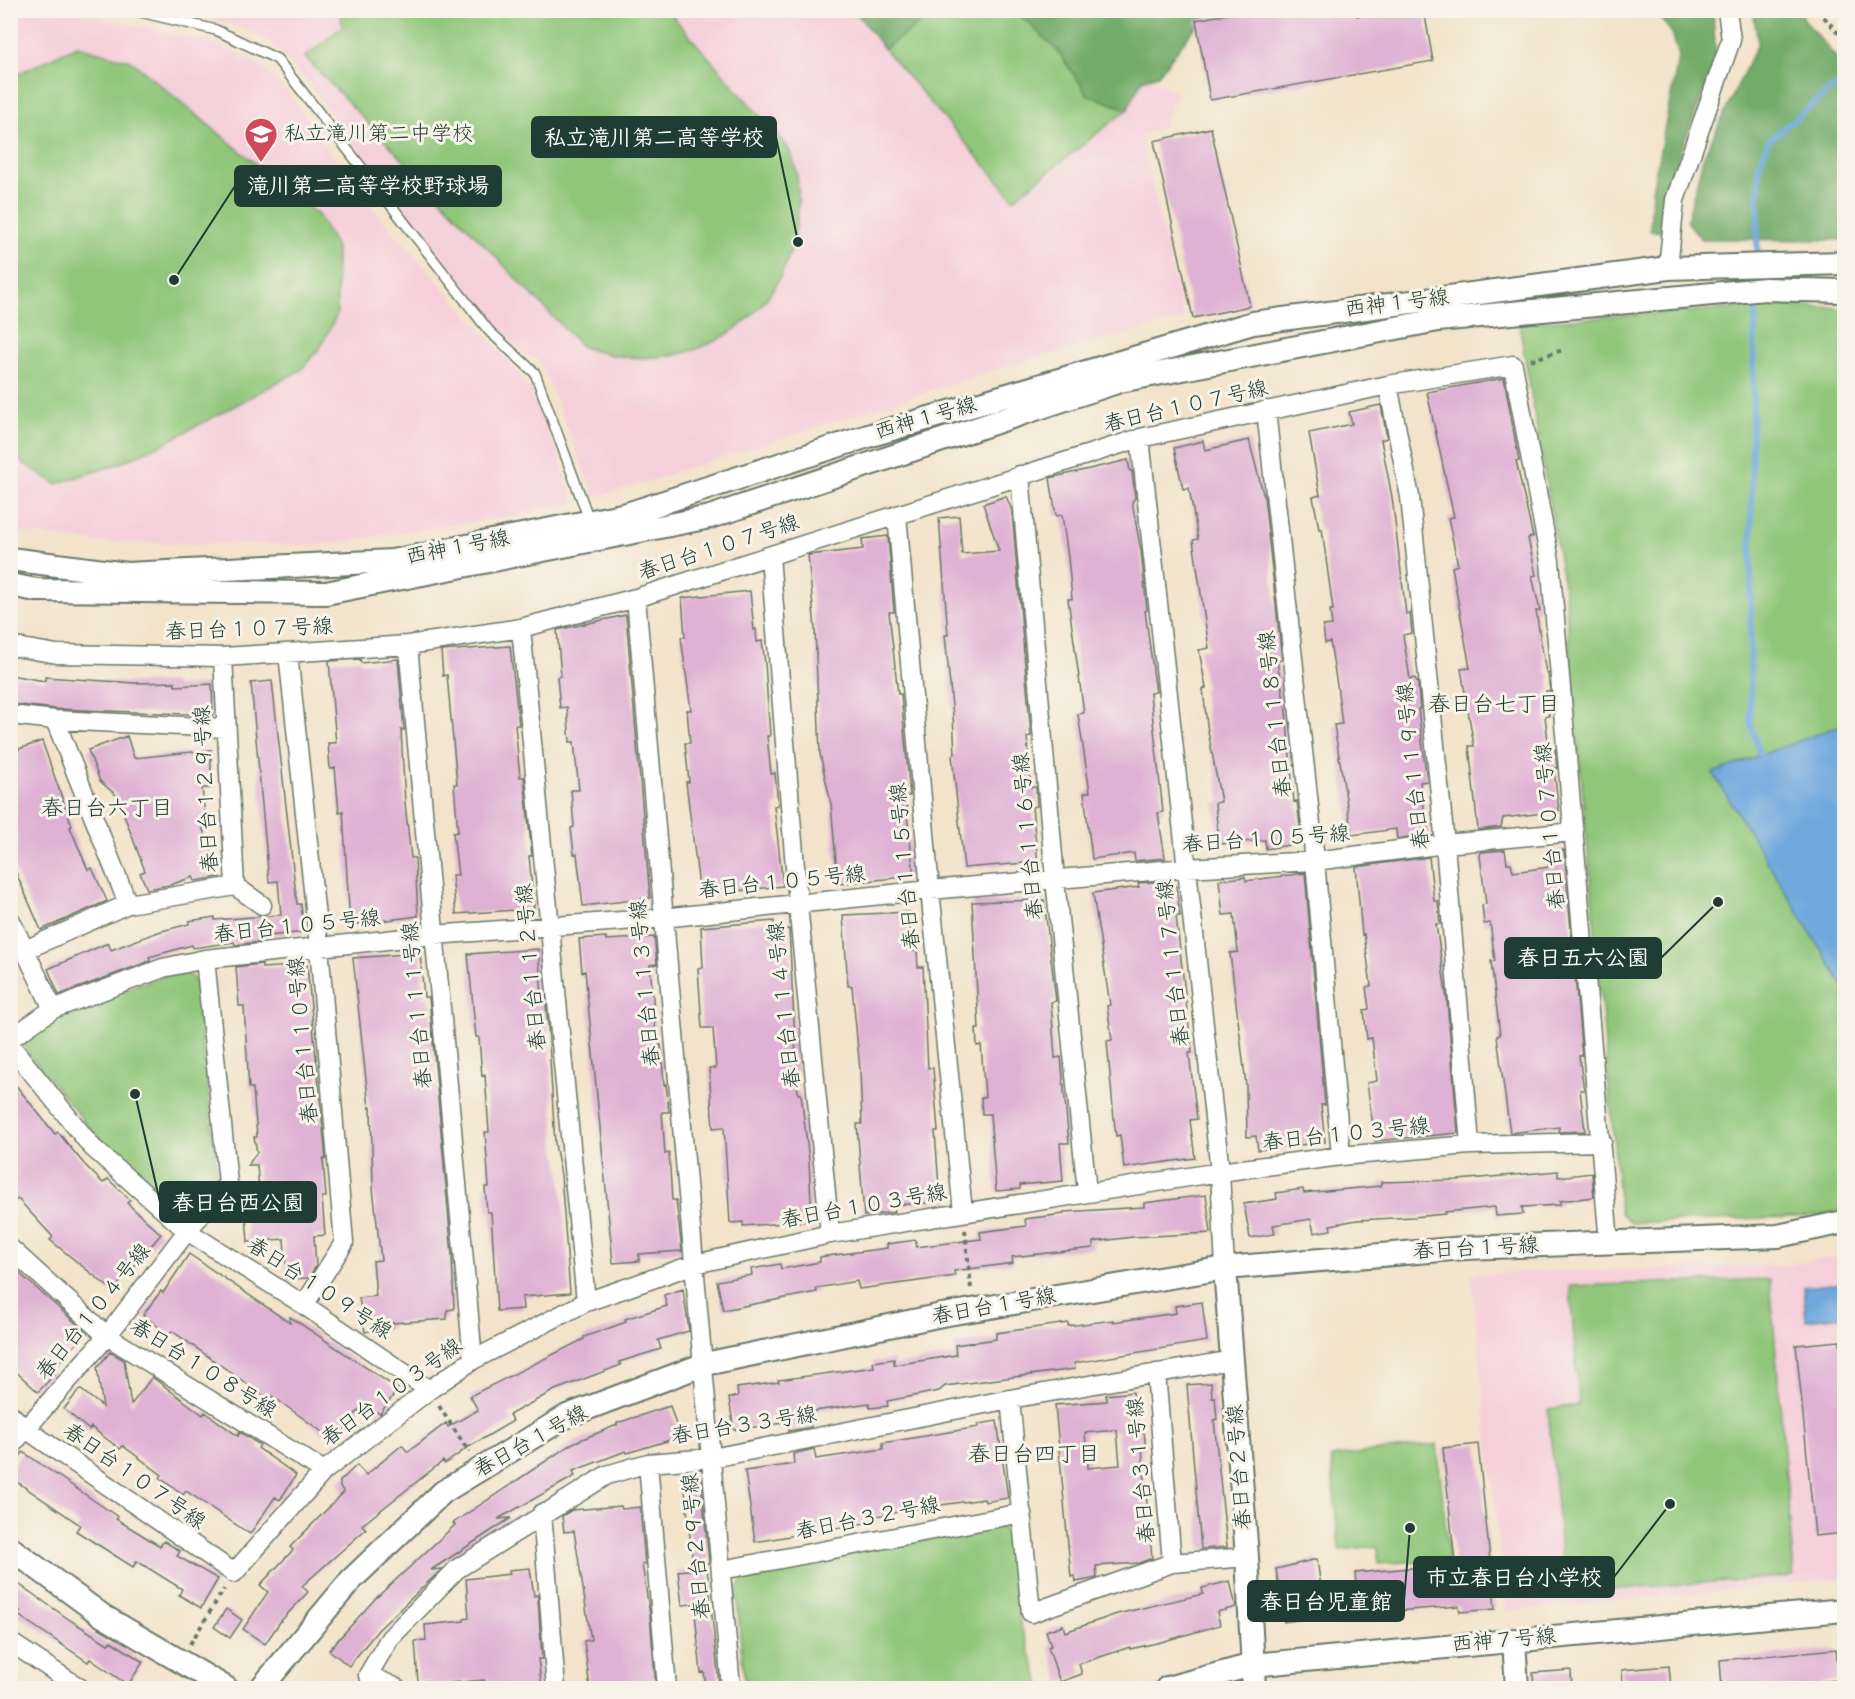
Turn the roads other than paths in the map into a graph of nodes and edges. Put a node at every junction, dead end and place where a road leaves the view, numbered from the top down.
1 (132, 10) edge
2 (1727, 10) edge
3 (1845, 263) edge
4 (1668, 268) junction
5 (1845, 291) edge
6 (1388, 385) junction
7 (1266, 410) junction
8 (1140, 438) junction
9 (1020, 475) junction
10 (897, 515) junction
11 (590, 522) junction
12 (770, 556) junction
13 (10, 559) edge
14 (10, 585) edge
15 (636, 598) junction
16 (521, 628) junction
17 (408, 645) junction
18 (10, 646) edge
19 (288, 653) junction
20 (223, 657) junction
21 (10, 716) edge
22 (55, 720) junction
23 (225, 728) junction
24 (1574, 832) junction
25 (1445, 844) junction
26 (1315, 861) junction
27 (1186, 868) junction
28 (1056, 879) junction
29 (235, 885) junction
30 (930, 890) junction
31 (128, 904) junction
32 (798, 904) junction
33 (262, 905) dead end
34 (662, 918) junction
35 (10, 919) edge
36 (551, 925) junction
37 (434, 935) junction
38 (319, 946) junction
39 (25, 950) junction
40 (205, 959) junction
41 (53, 1009) junction
42 (10, 1039) edge
43 (10, 1045) edge
44 (1602, 1142) junction
45 (1470, 1144) junction
46 (1341, 1156) junction
47 (1220, 1172) junction
48 (1087, 1192) junction
49 (963, 1212) junction
50 (1845, 1222) edge
51 (187, 1231) junction
52 (830, 1234) junction
53 (1609, 1243) junction
54 (10, 1248) edge
55 (695, 1264) junction
56 (1225, 1268) junction
57 (586, 1302) junction
58 (304, 1305) junction
59 (107, 1336) junction
60 (473, 1360) junction
61 (1232, 1360) junction
62 (705, 1364) junction
63 (1156, 1373) junction
64 (429, 1390) junction
65 (1010, 1399) junction
66 (10, 1414) edge
67 (26, 1429) junction
68 (10, 1447) edge
69 (712, 1458) junction
70 (648, 1463) junction
71 (324, 1471) junction
72 (542, 1513) junction
73 (1022, 1514) junction
74 (10, 1548) edge
75 (1247, 1557) junction
76 (1172, 1563) junction
77 (722, 1570) junction
78 (234, 1573) joint
79 (1845, 1610) edge
80 (1514, 1640) junction
81 (10, 1642) edge
82 (1252, 1665) junction
83 (80, 1689) edge
84 (226, 1689) edge
85 (261, 1689) edge
86 (397, 1689) edge
87 (556, 1689) edge
88 (667, 1689) edge
89 (731, 1689) edge
90 (1167, 1689) edge
91 (1254, 1689) edge
92 (1517, 1689) edge

1 - 11 lane
2 - 4 street
3 - 4 street, 西神１号線
4 - 11 street, 西神１号線
5 - 14 street, 西神１号線
6 - 7 street, 春日台１０７号線
6 - 24 street, 春日台１０７号線
6 - 25 street, 春日台１１９号線
7 - 8 street, 春日台１０７号線
7 - 26 street, 春日台１１８号線
8 - 9 street, 春日台１０７号線
8 - 27 street, 春日台１１７号線
9 - 10 street, 春日台１０７号線
9 - 28 street, 春日台１１６号線
10 - 12 street, 春日台１０７号線
10 - 30 street, 春日台１１５号線
11 - 13 street, 西神１号線
12 - 15 street, 春日台１０７号線
12 - 32 street, 春日台１１４号線
15 - 16 street, 春日台１０７号線
15 - 34 street, 春日台１１３号線
16 - 17 street, 春日台１０７号線
16 - 36 street, 春日台１１２号線
17 - 19 street, 春日台１０７号線
17 - 37 street, 春日台１１１号線
18 - 20 street, 春日台１０７号線
19 - 20 street, 春日台１０７号線
19 - 38 street, 春日台１１０号線
20 - 23 street, 春日台１２９号線
21 - 22 street
22 - 23 street
22 - 31 street
23 - 29 street, 春日台１２９号線
24 - 25 street, 春日台１０５号線
24 - 44 street, 春日台１０７号線
25 - 26 street, 春日台１０５号線
25 - 45 street, 春日台１１９号線
26 - 27 street, 春日台１０５号線
26 - 46 street, 春日台１１８号線
27 - 28 street, 春日台１０５号線
27 - 47 street, 春日台１１７号線
28 - 30 street, 春日台１０５号線
28 - 48 street, 春日台１１６号線
29 - 31 street
29 - 33 street, 春日台１２９号線
30 - 32 street, 春日台１０５号線
30 - 49 street, 春日台１１５号線
31 - 39 street
32 - 34 street, 春日台１０５号線
32 - 52 street, 春日台１１４号線
34 - 36 street, 春日台１０５号線
34 - 55 street, 春日台１１３号線
35 - 39 street
36 - 37 street, 春日台１０５号線
36 - 57 street, 春日台１１２号線
37 - 38 street, 春日台１０５号線
37 - 60 street, 春日台１１１号線
38 - 40 street, 春日台１０５号線
38 - 58 street, 春日台１１０号線
39 - 41 street
40 - 41 street, 春日台１０５号線
40 - 51 street, 春日台１０４号線
41 - 42 street, 春日台１０５号線
43 - 51 street, 春日台１０９号線
44 - 45 street, 春日台１０３号線
44 - 53 street, 春日台１０７号線
45 - 46 street, 春日台１０３号線
46 - 47 street, 春日台１０３号線
47 - 48 street, 春日台１０３号線
47 - 56 street, 春日台１１７号線
48 - 49 street, 春日台１０３号線
49 - 52 street, 春日台１０３号線
50 - 53 street, 春日台１号線
51 - 58 street, 春日台１０９号線
51 - 59 street, 春日台１０４号線
52 - 55 street, 春日台１０３号線
53 - 56 street, 春日台１号線
54 - 59 street, 春日台１０８号線
55 - 57 street, 春日台１０３号線
55 - 62 street, 春日台１１３号線
56 - 61 street, 春日台２号線
56 - 62 street, 春日台１号線
57 - 60 street, 春日台１０３号線
58 - 64 street, 春日台１０９号線
59 - 67 street, 春日台１０４号線
59 - 71 street, 春日台１０８号線
60 - 64 street, 春日台１０３号線
61 - 63 street, 春日台３３号線
61 - 75 street, 春日台２号線
62 - 69 street, 春日台２９号線
62 - 85 street, 春日台１号線
63 - 65 street, 春日台３３号線
63 - 76 street, 春日台３１号線
64 - 71 street, 春日台１０３号線
65 - 69 street, 春日台３３号線
65 - 73 street
66 - 67 street, 春日台１０７号線
67 - 68 street, 春日台１０４号線
67 - 78 street, 春日台１０７号線
69 - 70 street, 春日台３３号線
69 - 77 street, 春日台２９号線
70 - 72 street, 春日台３３号線
70 - 88 street
71 - 78 street, 春日台１０３号線
72 - 86 street, 春日台３３号線
72 - 87 street
73 - 76 street
73 - 77 street, 春日台３２号線
74 - 84 street
75 - 76 street
75 - 82 street, 春日台２号線
77 - 89 street, 春日台２９号線
79 - 80 street, 西神７号線
80 - 82 street, 西神７号線
80 - 92 street
81 - 83 street
82 - 90 street, 西神７号線
82 - 91 street, 春日台２号線

